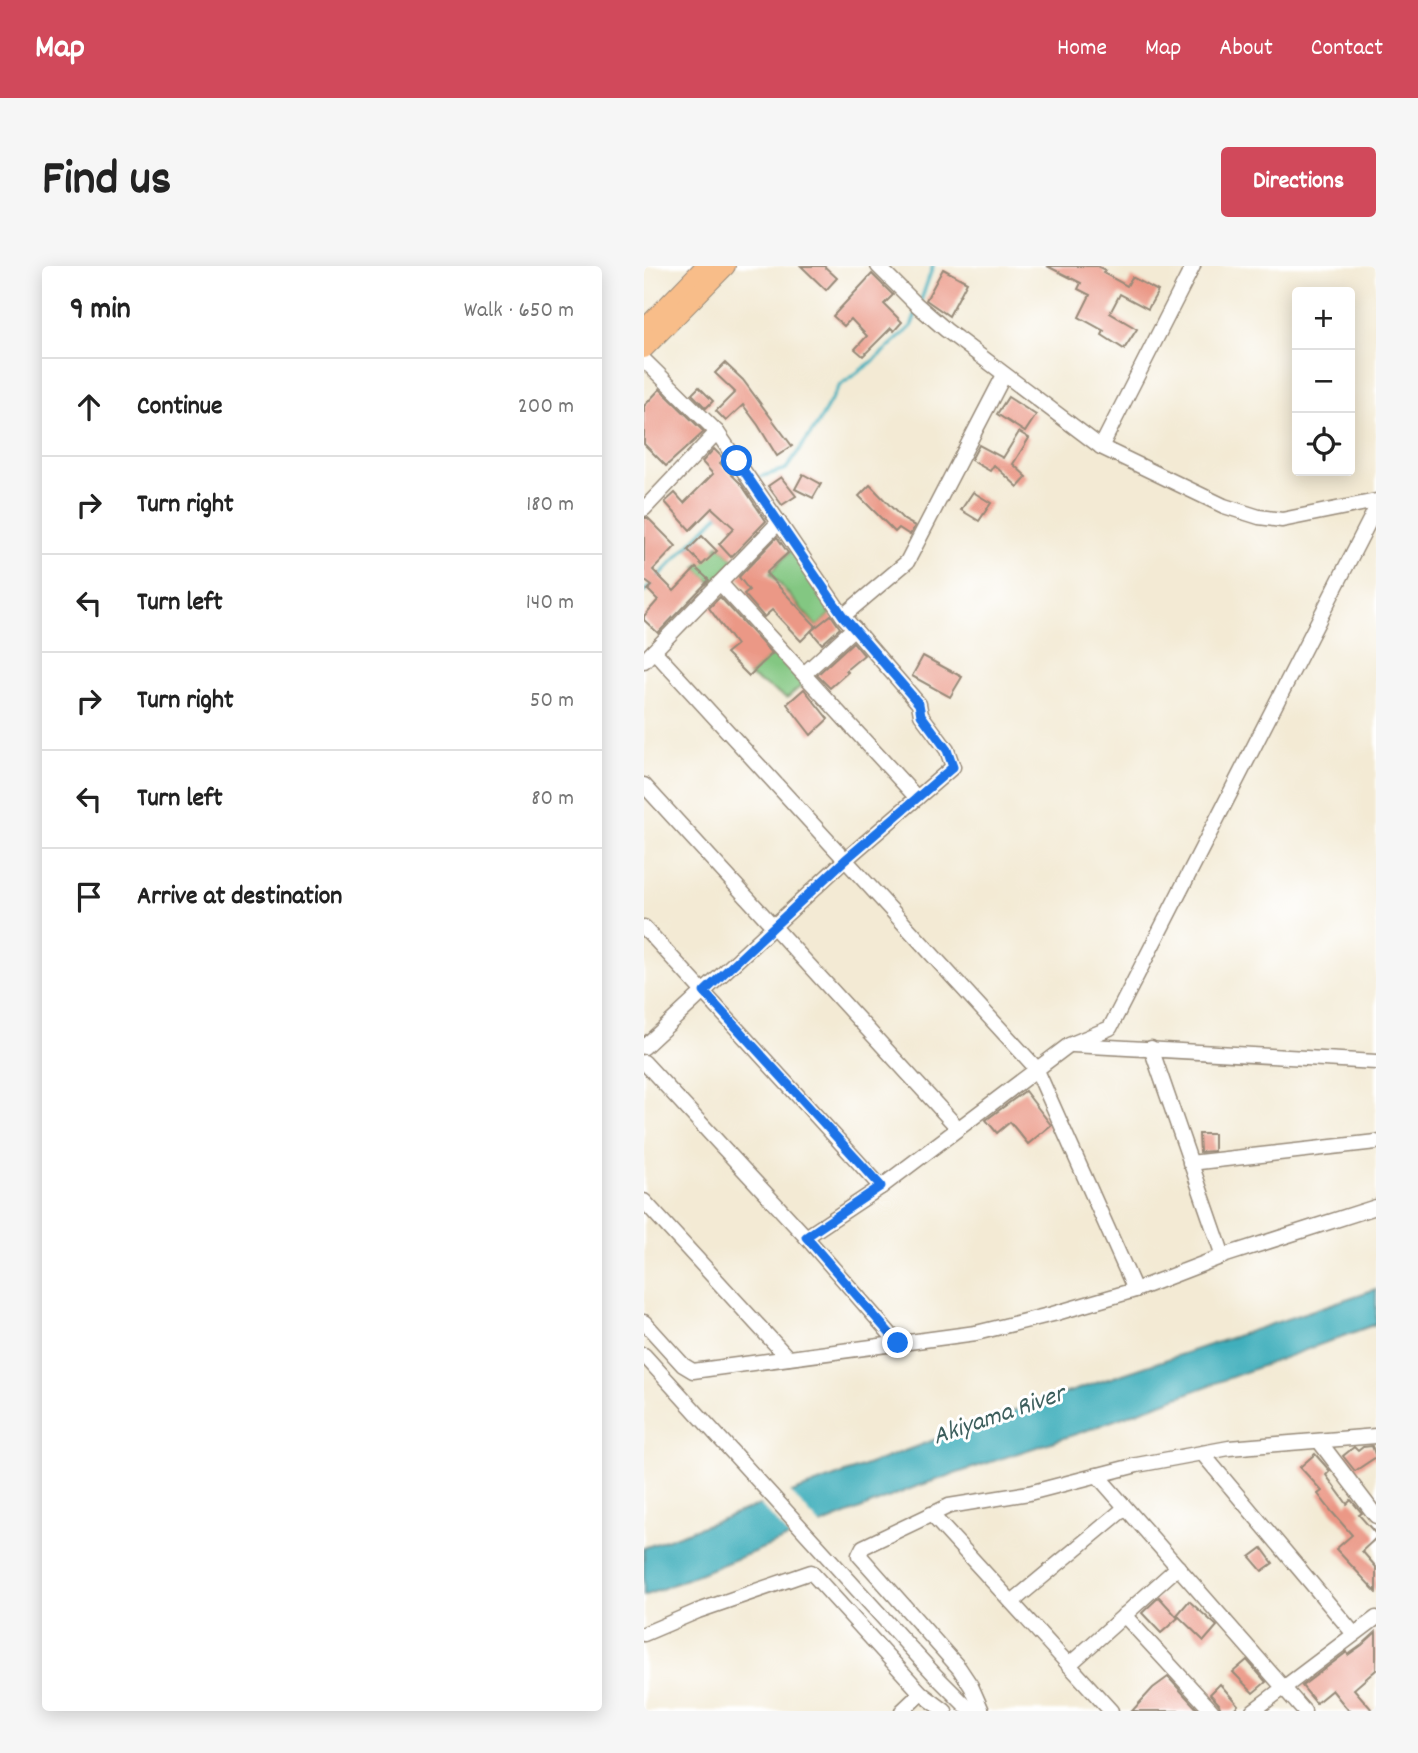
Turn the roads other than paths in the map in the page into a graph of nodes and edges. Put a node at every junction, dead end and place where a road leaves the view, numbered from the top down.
1 (705, 266) edge
2 (726, 266) edge
3 (878, 266) edge
4 (1193, 266) edge
5 (644, 329) edge
6 (644, 349) edge
7 (644, 360) edge
8 (1004, 374) junction
9 (717, 432) junction
10 (1101, 447) junction
11 (1376, 501) edge
12 (1376, 508) edge
13 (644, 509) edge
14 (779, 522) junction
15 (720, 583) junction
16 (843, 616) junction
17 (854, 628) junction
18 (649, 656) edge
19 (804, 674) junction
20 (644, 785) edge
21 (917, 797) junction
22 (845, 860) junction
23 (775, 925) junction
24 (644, 927) edge
25 (704, 992) junction
26 (1069, 1045) junction
27 (644, 1047) edge
28 (1151, 1048) junction
29 (644, 1062) edge
30 (1376, 1062) edge
31 (1036, 1068) junction
32 (957, 1127) junction
33 (1376, 1143) edge
34 (1190, 1163) junction
35 (881, 1186) junction
36 (644, 1201) edge
37 (1376, 1206) edge
38 (806, 1237) junction
39 (1223, 1256) junction
40 (1135, 1290) junction
41 (644, 1322) edge
42 (898, 1343) junction
43 (644, 1355) edge
44 (788, 1358) junction
45 (1376, 1436) edge
46 (1319, 1441) junction
47 (1202, 1453) junction
48 (1097, 1475) junction
49 (1125, 1508) junction
50 (931, 1514) junction
51 (1376, 1516) edge
52 (1178, 1567) junction
53 (1012, 1602) junction
54 (1124, 1615) junction
55 (1376, 1618) edge
56 (644, 1634) edge
57 (1354, 1634) junction
58 (1069, 1665) junction
59 (1284, 1686) junction
60 (921, 1693) junction
61 (902, 1711) edge
62 (945, 1711) edge
63 (971, 1711) edge
64 (982, 1711) edge
65 (1111, 1711) edge
66 (1212, 1711) edge
67 (1253, 1711) edge
68 (1304, 1711) edge

1 - 5 main road
2 - 6 main road
3 - 8 street
4 - 10 street
7 - 9 street
8 - 10 street
8 - 16 street
9 - 13 street
9 - 14 street
10 - 11 street
12 - 26 street
14 - 15 street
14 - 16 street
15 - 18 street
15 - 19 street
16 - 17 street
17 - 19 street
17 - 21 street
18 - 22 street
19 - 21 street
20 - 23 street
21 - 22 street
22 - 23 street
22 - 31 street
23 - 25 street
23 - 32 street
24 - 25 street
25 - 27 street
25 - 35 street
26 - 28 street
26 - 31 street
28 - 30 street
28 - 34 street
29 - 38 street
31 - 32 street
31 - 40 street
32 - 35 street
33 - 34 street
34 - 39 street
35 - 38 street
36 - 44 street
37 - 39 street
38 - 42 street
39 - 40 street
40 - 42 street
41 - 44 street
42 - 44 street
43 - 63 street
45 - 46 street
46 - 47 street
46 - 51 street
47 - 48 street
47 - 57 street
48 - 49 street
48 - 50 street
49 - 52 street
49 - 53 street
50 - 53 street
50 - 64 street
52 - 54 street
52 - 59 street
53 - 58 street
54 - 58 street
54 - 66 street
55 - 57 street
56 - 60 street
57 - 59 street
58 - 65 street
59 - 67 street
59 - 68 street
60 - 61 street
60 - 62 street

